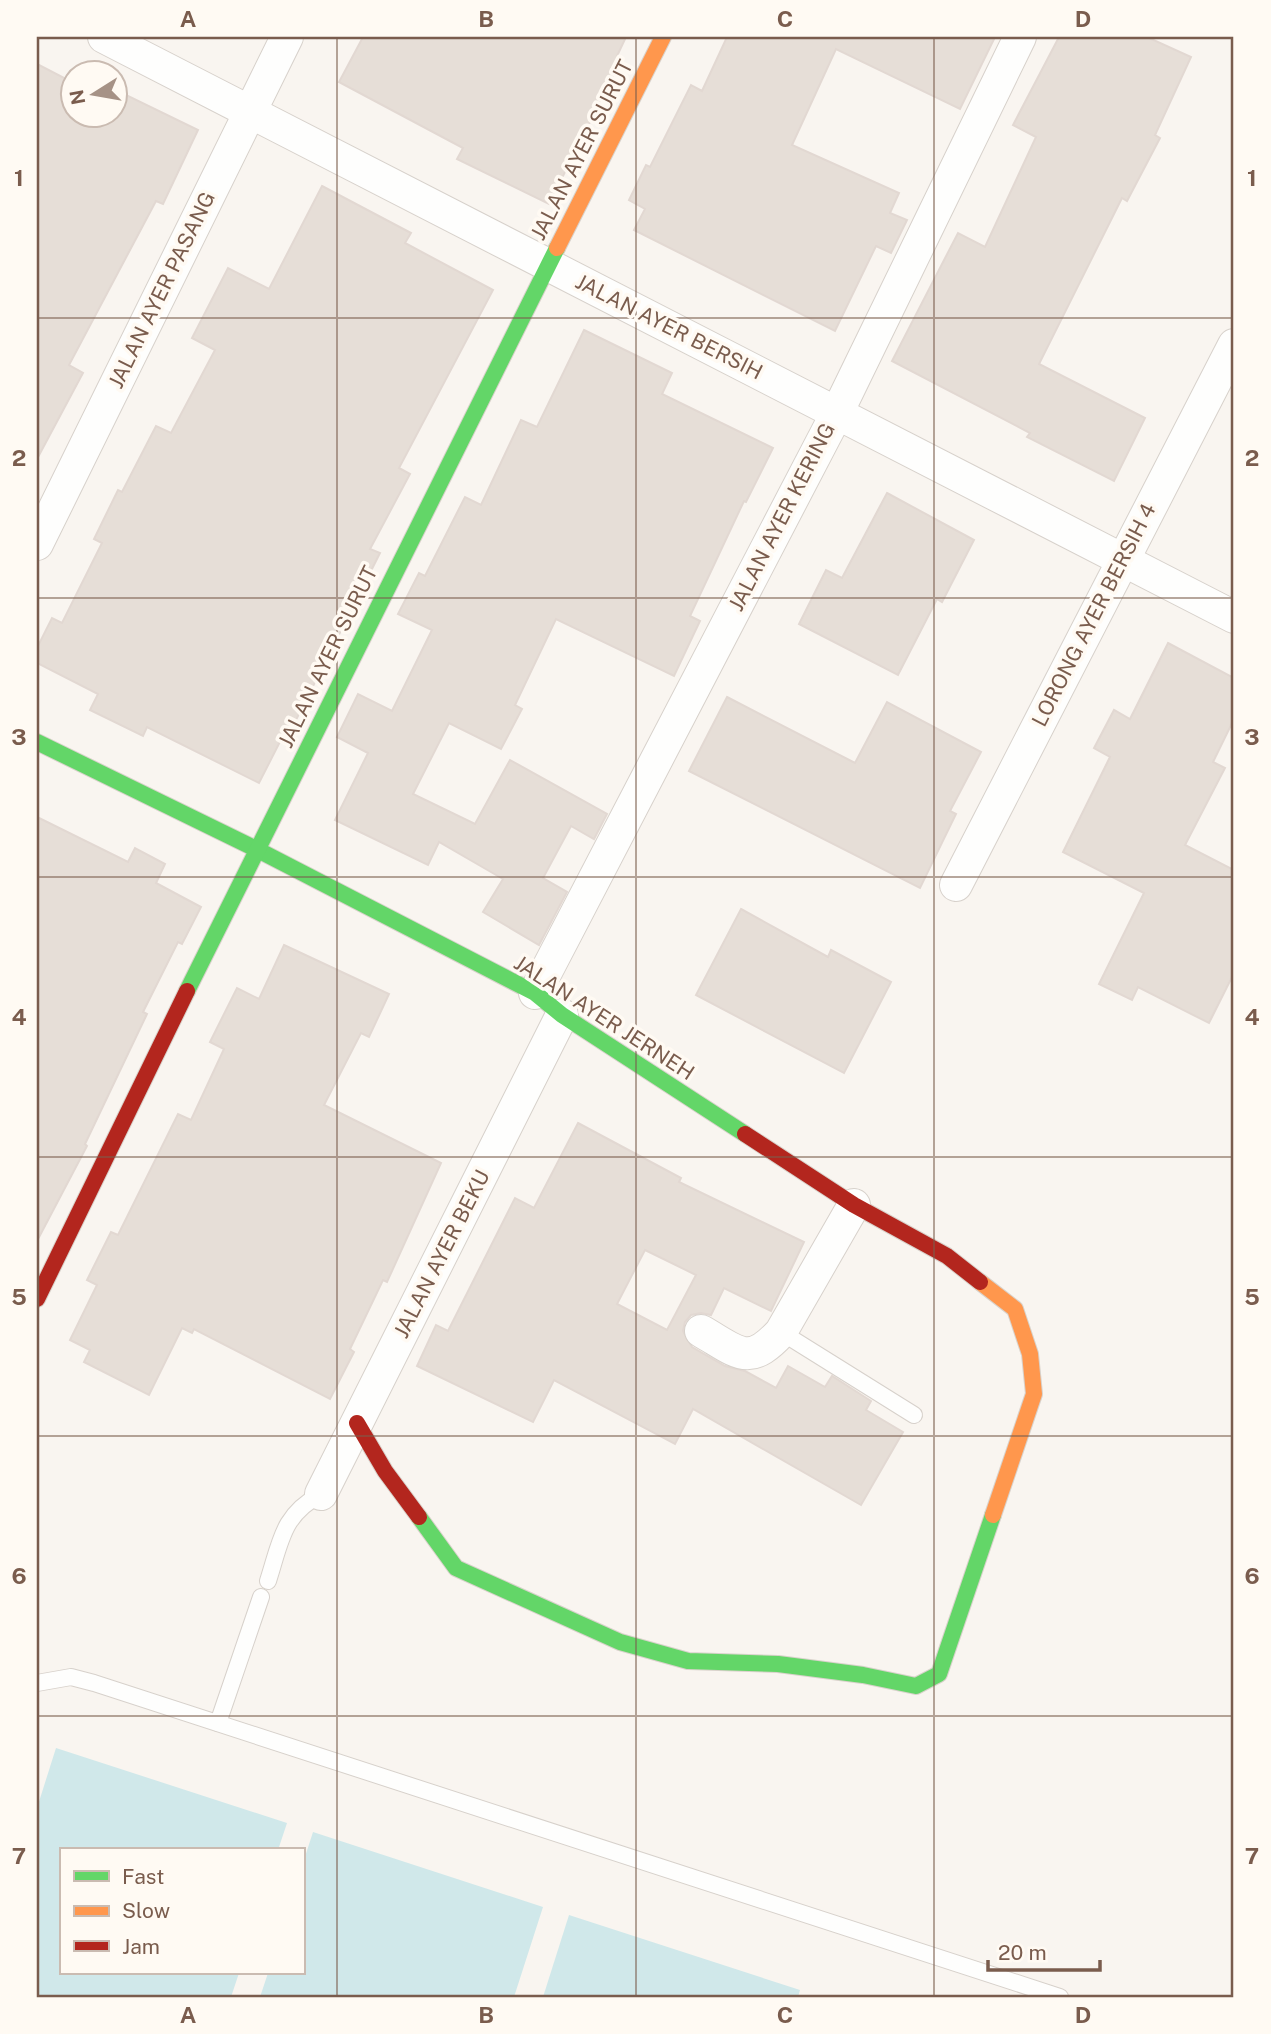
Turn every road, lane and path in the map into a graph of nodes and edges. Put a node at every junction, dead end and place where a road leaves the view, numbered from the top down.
1 (104, 37) edge
2 (287, 37) edge
3 (663, 37) edge
4 (1020, 37) edge
5 (250, 111) junction
6 (547, 264) junction
7 (1234, 345) edge
8 (837, 413) junction
9 (37, 544) edge
10 (1122, 559) junction
11 (1234, 617) edge
12 (37, 742) edge
13 (256, 849) junction
14 (956, 885) dead end
15 (535, 993) junction
16 (562, 1015) junction
17 (854, 1205) junction
18 (37, 1299) edge
19 (701, 1331) dead end
20 (781, 1332) junction
21 (914, 1415) dead end
22 (357, 1423) junction
23 (321, 1494) joint
24 (268, 1581) dead end
25 (261, 1597) dead end
26 (37, 1683) edge
27 (218, 1723) junction
28 (1060, 1997) edge

1 - 5 street, JALAN AYER BERSIH
2 - 5 street, JALAN AYER PASANG
3 - 6 street, JALAN AYER SURUT
4 - 8 street, JALAN AYER KERING
5 - 6 street, JALAN AYER BERSIH
5 - 9 street, JALAN AYER PASANG
6 - 8 street, JALAN AYER BERSIH
6 - 13 street, JALAN AYER SURUT
7 - 10 street, LORONG AYER BERSIH 4
8 - 10 street, JALAN AYER BERSIH
8 - 15 street, JALAN AYER KERING
10 - 11 street, JALAN AYER BERSIH
10 - 14 street, LORONG AYER BERSIH 4
12 - 13 street, JALAN AYER JERNEH
13 - 15 street, JALAN AYER JERNEH
13 - 18 street, JALAN AYER SURUT
15 - 16 street, JALAN AYER JERNEH
16 - 17 street, JALAN AYER JERNEH
16 - 22 street, JALAN AYER BEKU
17 - 20 street
17 - 22 street, JALAN AYER JERNEH
19 - 20 street
20 - 21 lane
22 - 23 street, JALAN AYER BEKU
23 - 24 lane
25 - 27 lane
26 - 27 lane
27 - 28 lane

